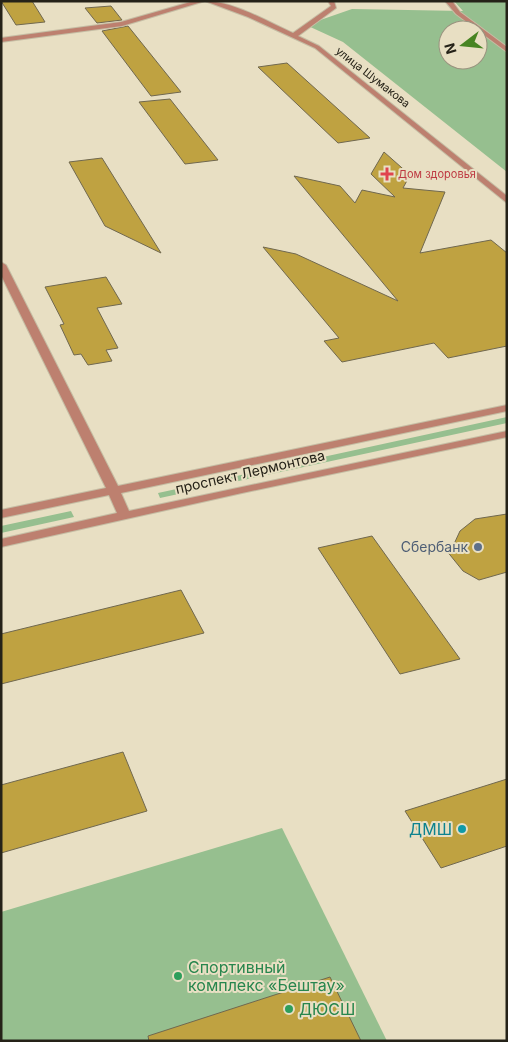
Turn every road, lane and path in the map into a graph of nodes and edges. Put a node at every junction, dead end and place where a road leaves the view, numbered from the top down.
1 (202, 1) edge
2 (208, 1) edge
3 (332, 1) edge
4 (448, 1) edge
5 (293, 36) junction
6 (1, 40) edge
7 (507, 50) edge
8 (507, 200) edge
9 (1, 265) edge
10 (507, 408) edge
11 (507, 434) edge
12 (115, 490) junction
13 (1, 514) edge
14 (125, 516) junction
15 (1, 543) edge

1 - 6 street
2 - 5 street, улица Шумакова
3 - 5 street
4 - 7 street
5 - 8 street, улица Шумакова
9 - 12 street
10 - 12 street, проспект Лермонтова
11 - 14 street, проспект Лермонтова
12 - 13 street, проспект Лермонтова
12 - 14 street
14 - 15 street, проспект Лермонтова

